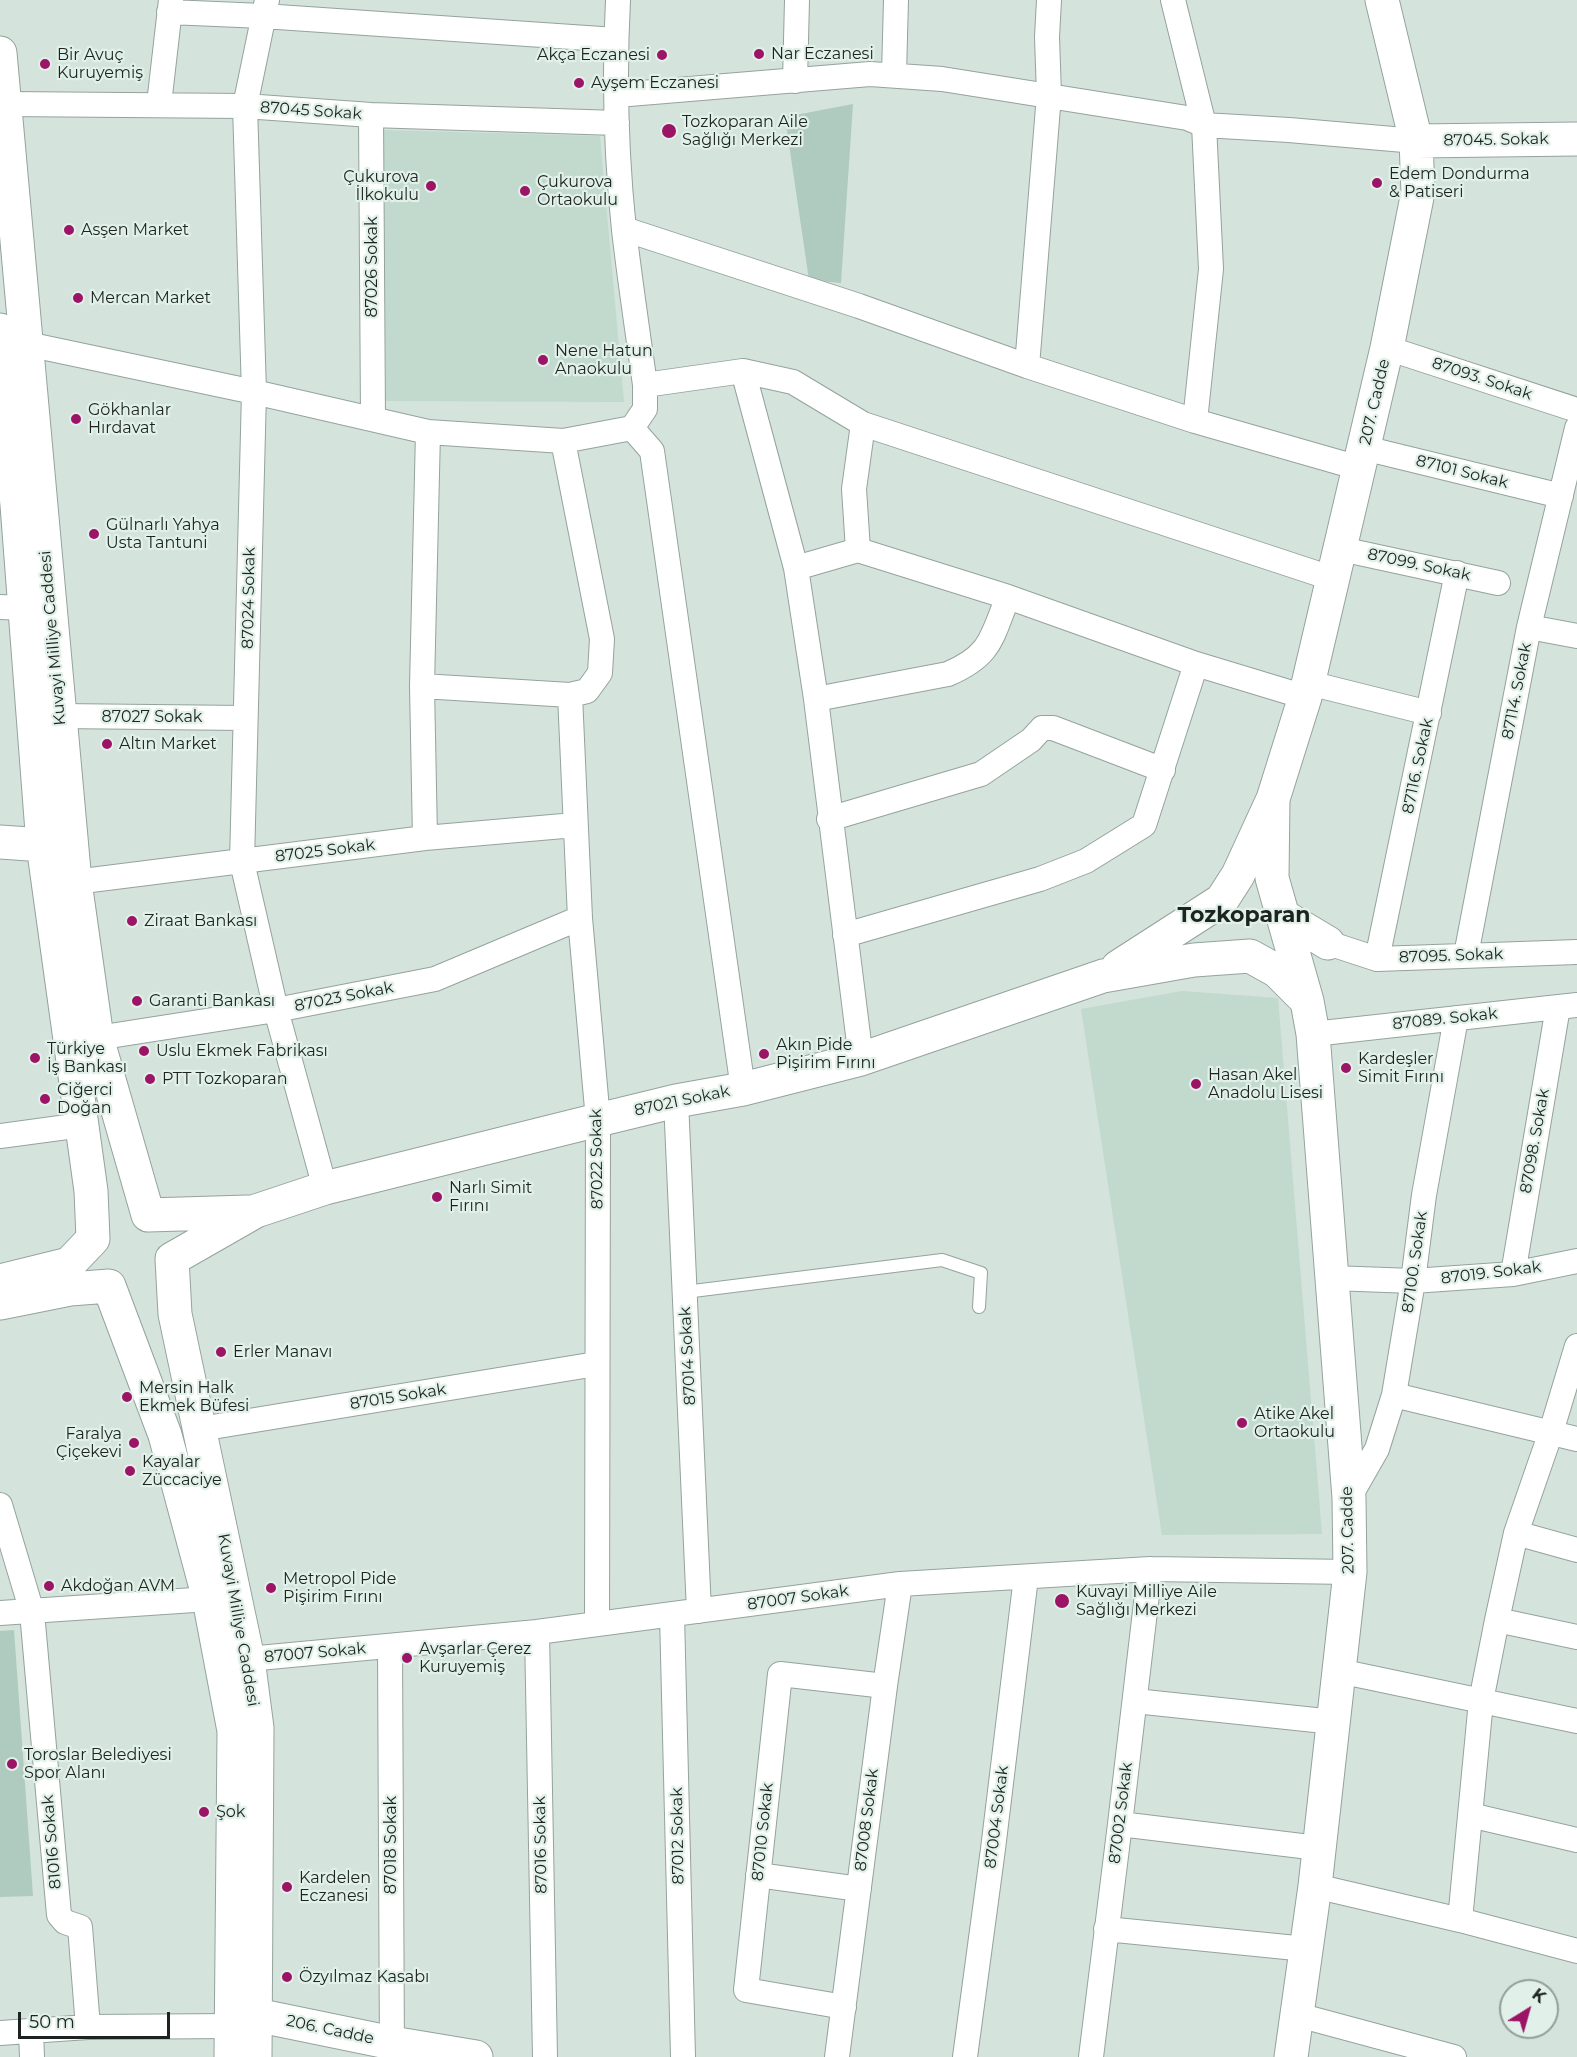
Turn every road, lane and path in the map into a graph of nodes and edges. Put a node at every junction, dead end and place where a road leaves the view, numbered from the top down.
1 (618, 0) edge
2 (797, 0) edge
3 (896, 0) edge
4 (1049, 0) edge
5 (1173, 0) edge
6 (1382, 0) edge
7 (170, 6) edge
8 (265, 8) edge
9 (616, 39) junction
10 (0, 53) edge
11 (894, 75) junction
12 (795, 81) junction
13 (617, 94) junction
14 (1049, 95) junction
15 (5, 104) junction
16 (159, 104) junction
17 (245, 106) junction
18 (370, 115) junction
19 (617, 123) junction
20 (1204, 124) junction
21 (1577, 139) edge
22 (1416, 141) junction
23 (624, 229) junction
24 (14, 337) edge
25 (1388, 348) junction
26 (1027, 366) junction
27 (743, 371) junction
28 (645, 385) junction
29 (254, 392) junction
30 (1577, 410) edge
31 (373, 419) junction
32 (1195, 421) junction
33 (863, 424) junction
34 (632, 428) junction
35 (1577, 428) edge
36 (428, 432) junction
37 (563, 441) junction
38 (1362, 458) junction
39 (7, 479) edge
40 (1561, 496) junction
41 (858, 550) junction
42 (1337, 564) junction
43 (796, 568) junction
44 (1457, 573) junction
45 (1498, 583) dead end
46 (1008, 597) junction
47 (12, 608) edge
48 (1529, 627) junction
49 (1577, 636) edge
50 (1196, 664) junction
51 (422, 686) junction
52 (1307, 690) junction
53 (570, 695) junction
54 (816, 699) junction
55 (1429, 713) junction
56 (59, 716) junction
57 (245, 718) junction
58 (1163, 770) junction
59 (1274, 799) junction
60 (830, 819) junction
61 (575, 825) junction
62 (426, 838) junction
63 (0, 842) edge
64 (43, 845) junction
65 (242, 862) junction
66 (75, 882) junction
67 (1222, 900) junction
68 (1283, 916) junction
69 (580, 918) junction
70 (845, 935) junction
71 (1328, 943) joint
72 (1577, 952) edge
73 (1250, 956) junction
74 (1466, 956) junction
75 (1377, 959) junction
76 (1103, 976) junction
77 (1306, 1001) junction
78 (1567, 1006) edge
79 (276, 1010) junction
80 (1456, 1018) junction
81 (1314, 1034) junction
82 (97, 1038) junction
83 (861, 1059) junction
84 (743, 1089) junction
85 (676, 1101) junction
86 (598, 1120) junction
87 (82, 1125) junction
88 (0, 1136) edge
89 (325, 1188) junction
90 (256, 1211) junction
91 (148, 1215) junction
92 (93, 1239) junction
93 (172, 1259) junction
94 (1577, 1261) edge
95 (1513, 1274) junction
96 (1332, 1278) junction
97 (0, 1281) edge
98 (1413, 1281) junction
99 (109, 1286) junction
100 (685, 1292) junction
101 (0, 1303) edge
102 (979, 1307) dead end
103 (1577, 1346) edge
104 (596, 1364) junction
105 (1394, 1395) junction
106 (200, 1429) junction
107 (1551, 1432) junction
108 (1577, 1439) edge
109 (1349, 1498) junction
110 (0, 1505) edge
111 (1516, 1533) junction
112 (1577, 1550) edge
113 (1150, 1569) junction
114 (1350, 1572) junction
115 (1026, 1577) junction
116 (900, 1584) junction
117 (208, 1599) junction
118 (699, 1611) junction
119 (32, 1612) junction
120 (0, 1613) edge
121 (672, 1615) junction
122 (1497, 1620) junction
123 (597, 1624) junction
124 (537, 1632) junction
125 (1577, 1637) edge
126 (390, 1647) junction
127 (248, 1659) junction
128 (1339, 1671) junction
129 (885, 1686) junction
130 (1135, 1701) junction
131 (1481, 1701) junction
132 (1577, 1721) edge
133 (1334, 1722) junction
134 (1470, 1815) junction
135 (1120, 1824) junction
136 (1577, 1840) edge
137 (1318, 1848) junction
138 (758, 1875) junction
139 (1315, 1886) junction
140 (859, 1889) junction
141 (1460, 1920) junction
142 (1106, 1929) junction
143 (1306, 1949) junction
144 (1577, 1951) edge
145 (844, 2007) junction
146 (1298, 2015) junction
147 (88, 2027) junction
148 (31, 2031) junction
149 (0, 2033) edge
150 (240, 2033) edge
151 (392, 2050) edge
152 (32, 2057) edge
153 (255, 2057) edge
154 (476, 2057) edge
155 (544, 2057) edge
156 (683, 2057) edge
157 (837, 2057) edge
158 (965, 2057) edge
159 (1091, 2057) edge
160 (1291, 2057) edge
161 (1454, 2057) edge

1 - 9 street
2 - 12 street
3 - 11 street
4 - 14 street
5 - 20 street
6 - 22 street, 207. Cadde
7 - 8 street
7 - 16 street
8 - 9 street
8 - 17 street, 87024 Sokak
9 - 13 street
10 - 15 street, Kuvayi Milliye Caddesi
11 - 12 street
11 - 14 street
12 - 13 street
13 - 19 street
14 - 20 street
14 - 26 street
15 - 16 street, 87045 Sokak
15 - 24 street, Kuvayi Milliye Caddesi
16 - 17 street, 87045 Sokak
17 - 18 street, 87045 Sokak
17 - 29 street, 87024 Sokak
18 - 19 street, 87045 Sokak
18 - 31 street, 87026 Sokak
19 - 23 street
20 - 22 street
20 - 32 street
21 - 22 street, 87045. Sokak
22 - 25 street, 207. Cadde
23 - 26 street, 87101 Sokak
23 - 28 street
24 - 29 street
24 - 39 street, Kuvayi Milliye Caddesi
24 - 56 street, Kuvayi Milliye Caddesi
25 - 30 street, 87093. Sokak
25 - 38 street, 207. Cadde
26 - 32 street, 87101 Sokak
27 - 28 street
27 - 33 street, 87099. Sokak
27 - 43 street
28 - 34 street
29 - 31 street
29 - 57 street, 87024 Sokak
31 - 36 street
32 - 38 street, 87101 Sokak
33 - 41 street
33 - 42 street, 87099. Sokak
34 - 37 street
34 - 84 street
35 - 40 street, 87114. Sokak
36 - 37 street
36 - 51 street
37 - 53 street
38 - 40 street, 87101 Sokak
38 - 42 street, 207. Cadde
39 - 47 street, Kuvayi Milliye Caddesi
40 - 48 street, 87114. Sokak
41 - 43 street
41 - 46 street
42 - 44 street, 87099. Sokak
42 - 52 street, 207. Cadde
43 - 54 street
44 - 45 street, 87099. Sokak
44 - 55 street, 87116. Sokak
46 - 50 street
46 - 54 street
47 - 64 street, Kuvayi Milliye Caddesi
48 - 49 street
48 - 74 street, 87114. Sokak
50 - 52 street
50 - 58 street
51 - 53 street
51 - 62 street
52 - 55 street
52 - 59 street, 207. Cadde
53 - 61 street, 87022 Sokak
54 - 60 street
55 - 75 street, 87116. Sokak
56 - 57 street, 87027 Sokak
56 - 66 street, Kuvayi Milliye Caddesi
57 - 65 street, 87024 Sokak
58 - 60 street
58 - 70 street
59 - 67 street
59 - 68 street, 207. Cadde
60 - 70 street
61 - 62 street, 87025 Sokak
61 - 69 street, 87022 Sokak
62 - 65 street, 87025 Sokak
63 - 64 street
64 - 87 street, Kuvayi Milliye Caddesi
65 - 66 street, 87025 Sokak
65 - 79 street, 87024 Sokak
66 - 82 street, Kuvayi Milliye Caddesi
67 - 68 street
67 - 73 street
67 - 76 street
68 - 71 street
68 - 73 street
68 - 77 street, 207. Cadde
69 - 79 street, 87023 Sokak
69 - 86 street, 87022 Sokak
70 - 83 street
71 - 75 street, 87095. Sokak
72 - 74 street, 87095. Sokak
73 - 76 street
73 - 77 street
74 - 75 street, 87095. Sokak
76 - 83 street, 87021 Sokak
77 - 81 street, 207. Cadde
78 - 80 street, 87089. Sokak
78 - 95 street, 87098. Sokak
79 - 82 street, 87023 Sokak
79 - 89 street, 87024 Sokak
80 - 81 street, 87089. Sokak
80 - 98 street, 87100. Sokak
81 - 96 street, 207. Cadde
82 - 91 street, Kuvayi Milliye Caddesi
83 - 84 street, 87021 Sokak
84 - 85 street, 87021 Sokak
85 - 86 street, 87021 Sokak
85 - 100 street, 87014 Sokak
86 - 89 street, 87021 Sokak
86 - 104 street, 87022 Sokak
87 - 88 street
87 - 92 street, Kuvayi Milliye Caddesi
89 - 90 street, 87021 Sokak
90 - 91 street, 87021 Sokak
90 - 93 street, 87021 Sokak
91 - 92 street
91 - 93 street
92 - 97 street
92 - 99 street
93 - 99 street
93 - 106 street, Kuvayi Milliye Caddesi
94 - 95 street, 87019. Sokak
95 - 98 street, 87019. Sokak
96 - 98 street, 87019. Sokak
96 - 109 street, 207. Cadde
98 - 105 street, 87100. Sokak
99 - 101 street
99 - 117 street, Kuvayi Milliye Caddesi
100 - 102 lane
100 - 118 street, 87014 Sokak
103 - 107 street
104 - 106 street, 87015 Sokak
104 - 123 street, 87022 Sokak
105 - 107 street
105 - 109 street, 87100. Sokak
106 - 127 street, Kuvayi Milliye Caddesi
107 - 108 street
107 - 111 street
109 - 114 street, 207. Cadde
110 - 119 street, 81016 Sokak
111 - 112 street
111 - 122 street
113 - 114 street, 87007 Sokak
113 - 115 street, 87007 Sokak
113 - 130 street, 87002 Sokak
114 - 128 street, 207. Cadde
115 - 116 street, 87007 Sokak
115 - 158 street, 87004 Sokak
116 - 118 street, 87007 Sokak
116 - 129 street, 87008 Sokak
117 - 119 street
117 - 150 street, Kuvayi Milliye Caddesi
118 - 121 street, 87007 Sokak
119 - 120 street
119 - 147 street, 81016 Sokak
121 - 123 street, 87007 Sokak
121 - 156 street, 87012 Sokak
122 - 125 street
122 - 131 street
123 - 124 street, 87007 Sokak
124 - 126 street, 87007 Sokak
124 - 155 street, 87016 Sokak
126 - 127 street, 87007 Sokak
126 - 151 street, 87018 Sokak
127 - 150 street, Kuvayi Milliye Caddesi
128 - 131 street
128 - 133 street, 207. Cadde
129 - 138 street, 87010 Sokak
129 - 140 street, 87008 Sokak
130 - 133 street
130 - 135 street, 87002 Sokak
131 - 132 street
131 - 134 street
133 - 137 street, 207. Cadde
134 - 136 street
134 - 141 street
135 - 137 street
135 - 142 street, 87002 Sokak
137 - 139 street, 207. Cadde
138 - 140 street
138 - 145 street, 87010 Sokak
139 - 141 street
139 - 143 street, 207. Cadde
140 - 145 street, 87008 Sokak
141 - 144 street
142 - 143 street
142 - 159 street, 87002 Sokak
143 - 146 street, 207. Cadde
145 - 157 street, 87008 Sokak
146 - 160 street, 207. Cadde
146 - 161 street
147 - 148 street
147 - 150 street
148 - 149 street
148 - 152 street
150 - 151 street, 206. Cadde
150 - 153 street, Kuvayi Milliye Caddesi
151 - 154 street, 206. Cadde

